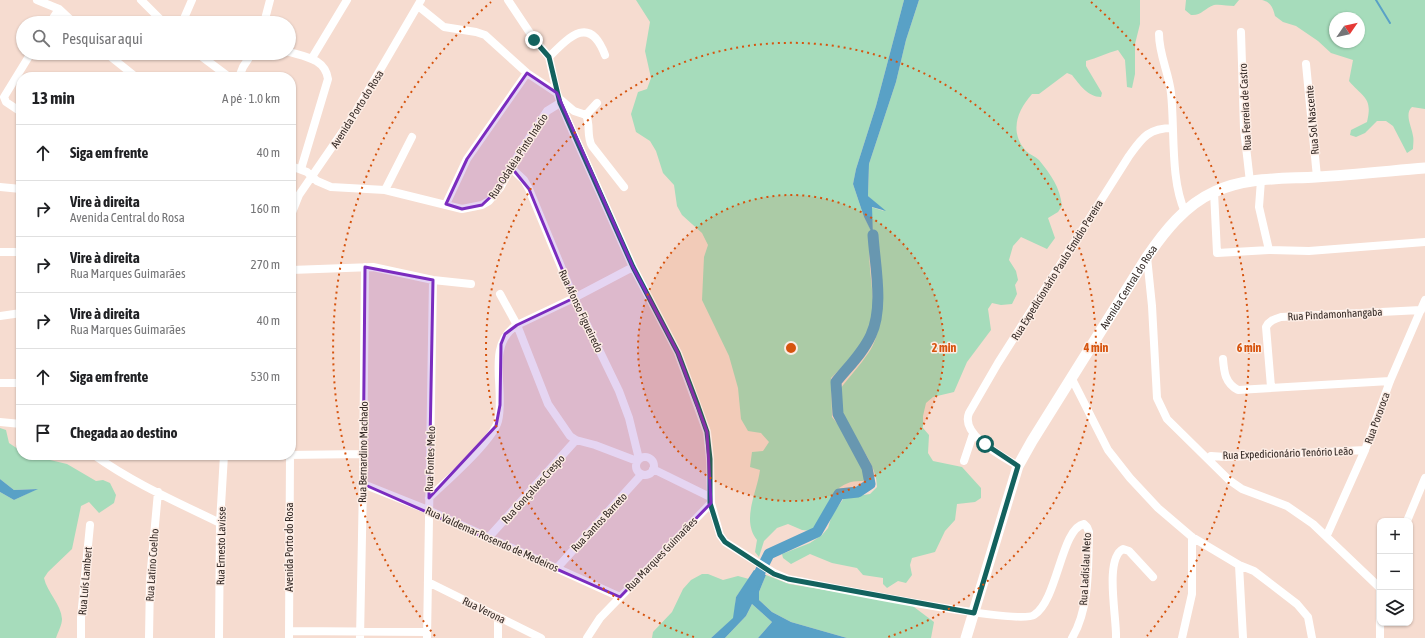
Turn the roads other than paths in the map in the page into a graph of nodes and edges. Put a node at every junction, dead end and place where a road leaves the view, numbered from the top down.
1 (141, 0) edge
2 (192, 0) edge
3 (270, 0) edge
4 (347, 0) edge
5 (508, 0) edge
6 (42, 1) edge
7 (419, 3) edge
8 (59, 10) junction
9 (55, 16) edge
10 (66, 16) edge
11 (157, 16) edge
12 (185, 16) edge
13 (266, 16) edge
14 (1241, 32) dead end
15 (1159, 34) dead end
16 (296, 54) edge
17 (605, 55) dead end
18 (549, 57) junction
19 (312, 58) junction
20 (27, 60) edge
21 (115, 60) edge
22 (206, 60) edge
23 (248, 60) edge
24 (1306, 64) dead end
25 (19, 72) edge
26 (130, 72) edge
27 (222, 72) edge
28 (241, 72) edge
29 (527, 73) junction
30 (16, 77) edge
31 (559, 98) junction
32 (597, 104) dead end
33 (16, 109) edge
34 (586, 115) junction
35 (1173, 128) junction
36 (412, 136) dead end
37 (296, 168) edge
38 (511, 168) junction
39 (1425, 168) edge
40 (301, 169) junction
41 (312, 175) junction
42 (1317, 177) junction
43 (1255, 181) junction
44 (0, 187) edge
45 (624, 187) dead end
46 (16, 189) edge
47 (385, 190) junction
48 (1214, 192) junction
49 (296, 203) edge
50 (446, 204) junction
51 (1185, 212) junction
52 (1425, 242) edge
53 (1269, 250) junction
54 (0, 252) edge
55 (16, 252) edge
56 (1147, 257) junction
57 (365, 267) junction
58 (633, 267) junction
59 (296, 270) edge
60 (433, 280) junction
61 (471, 284) dead end
62 (500, 294) dead end
63 (574, 298) junction
64 (1425, 300) edge
65 (1421, 310) junction
66 (16, 314) edge
67 (0, 316) edge
68 (517, 325) junction
69 (1223, 358) dead end
70 (1071, 377) junction
71 (1390, 381) junction
72 (0, 383) edge
73 (16, 383) edge
74 (1271, 387) junction
75 (0, 422) edge
76 (16, 424) edge
77 (973, 434) junction
78 (576, 440) junction
79 (1365, 450) junction
80 (363, 454) junction
81 (296, 455) edge
82 (1211, 456) dead end
83 (101, 460) edge
84 (224, 460) edge
85 (289, 460) edge
86 (638, 460) junction
87 (964, 461) dead end
88 (1018, 466) junction
89 (653, 469) junction
90 (641, 475) junction
91 (1425, 478) edge
92 (363, 484) junction
93 (158, 492) junction
94 (429, 498) junction
95 (710, 500) junction
96 (428, 510) junction
97 (1408, 518) edge
98 (220, 523) junction
99 (90, 525) dead end
100 (1327, 535) junction
101 (489, 537) junction
102 (1192, 537) junction
103 (1239, 565) junction
104 (557, 568) junction
105 (1153, 577) dead end
106 (428, 582) junction
107 (1377, 583) edge
108 (1380, 590) edge
109 (620, 597) junction
110 (974, 613) junction
111 (498, 616) junction
112 (360, 634) edge
113 (289, 635) edge
114 (427, 635) edge
115 (81, 638) edge
116 (149, 638) edge
117 (219, 638) edge
118 (498, 638) edge
119 (541, 638) edge
120 (588, 638) edge
121 (966, 638) edge
122 (1072, 638) edge
123 (1116, 638) edge
124 (1182, 638) edge
125 (1243, 638) edge
126 (1312, 638) edge
127 (1380, 638) edge

1 - 11 street
2 - 12 street
3 - 13 street
4 - 19 street
5 - 18 street
6 - 8 street
7 - 29 street
7 - 41 street, Avenida Porto do Rosa
8 - 9 street
8 - 10 street
14 - 43 street, Rua Ferreira de Castro
15 - 35 street
16 - 19 street
17 - 18 street
18 - 31 street
19 - 40 street
20 - 25 street
21 - 26 street
22 - 27 street
23 - 28 street
24 - 42 street, Rua Sol Nascente
29 - 31 street
29 - 50 street
30 - 33 street
31 - 34 street
31 - 38 street, Rua Odaléia Pinto Inácio
31 - 58 street
32 - 34 street
34 - 45 street
35 - 51 street
35 - 77 street, Rua Expedicionário Paulo Emídio Pereira
36 - 47 street
37 - 40 street, Rua Odaléia Pinto Inácio
38 - 50 street, Rua Odaléia Pinto Inácio
38 - 63 street, Rua Afonso Figueiredo
39 - 42 street, Avenida Central do Rosa
40 - 41 street, Rua Odaléia Pinto Inácio
41 - 47 street, Rua Odaléia Pinto Inácio
41 - 49 street, Avenida Porto do Rosa
42 - 43 street, Avenida Central do Rosa
43 - 48 street, Avenida Central do Rosa
43 - 53 street, Rua Ferreira de Castro
44 - 46 street
47 - 50 street, Rua Odaléia Pinto Inácio
48 - 51 street, Avenida Central do Rosa
48 - 53 street
51 - 56 street, Avenida Central do Rosa
52 - 53 street
54 - 55 street
56 - 70 street, Avenida Central do Rosa
56 - 100 street
57 - 59 street
57 - 60 street
57 - 80 street, Rua Bernardino Machado
58 - 63 street
58 - 95 street
60 - 61 street
60 - 94 street, Rua Fontes Melo
62 - 68 street
63 - 68 street
63 - 86 street, Rua Afonso Figueiredo
64 - 65 street, Rua Pororoca
65 - 71 street, Rua Pororoca
65 - 74 street, Rua Pindamonhangaba
66 - 67 street
68 - 78 street
68 - 94 street
69 - 74 street
70 - 88 street, Avenida Central do Rosa
70 - 102 street
71 - 74 street
71 - 79 street, Rua Pororoca
72 - 73 street
75 - 76 street
77 - 87 street
77 - 88 street
78 - 86 street
78 - 101 street, Rua Gonçalves Crespo
79 - 82 street, Rua Expedicionário Tenório Leão
79 - 100 street, Rua Pororoca
80 - 81 street
80 - 92 street, Rua Bernardino Machado
83 - 93 street
84 - 98 street, Rua Ernesto Lavisse
85 - 113 street, Avenida Porto do Rosa
86 - 89 street
86 - 90 street
88 - 110 street, Avenida Central do Rosa
89 - 90 street
89 - 95 street
90 - 104 street, Rua Santos Barreto
91 - 97 street
92 - 96 street, Rua Valdemar Rosendo de Medeiros
92 - 112 street, Rua Bernardino Machado
93 - 98 street
93 - 116 street, Rua Latino Coelho
94 - 96 street, Rua Fontes Melo
95 - 109 street, Rua Marques Guimarães
95 - 110 street, Rua Marques Guimarães
96 - 101 street, Rua Valdemar Rosendo de Medeiros
96 - 106 street, Rua Fontes Melo
98 - 117 street, Rua Ernesto Lavisse
99 - 115 street, Rua Luís Lambert
100 - 107 street
101 - 104 street, Rua Valdemar Rosendo de Medeiros
102 - 103 street
102 - 124 street
103 - 125 street
103 - 126 street
104 - 109 street, Rua Valdemar Rosendo de Medeiros
105 - 123 street
106 - 111 street, Rua Verona
106 - 114 street, Rua Fontes Melo
108 - 127 street
109 - 120 street, Rua Marques Guimarães
110 - 121 street, Avenida Central do Rosa
110 - 122 street, Rua Ladislau Neto
111 - 118 street
111 - 119 street, Rua Verona
112 - 113 street
112 - 114 street

